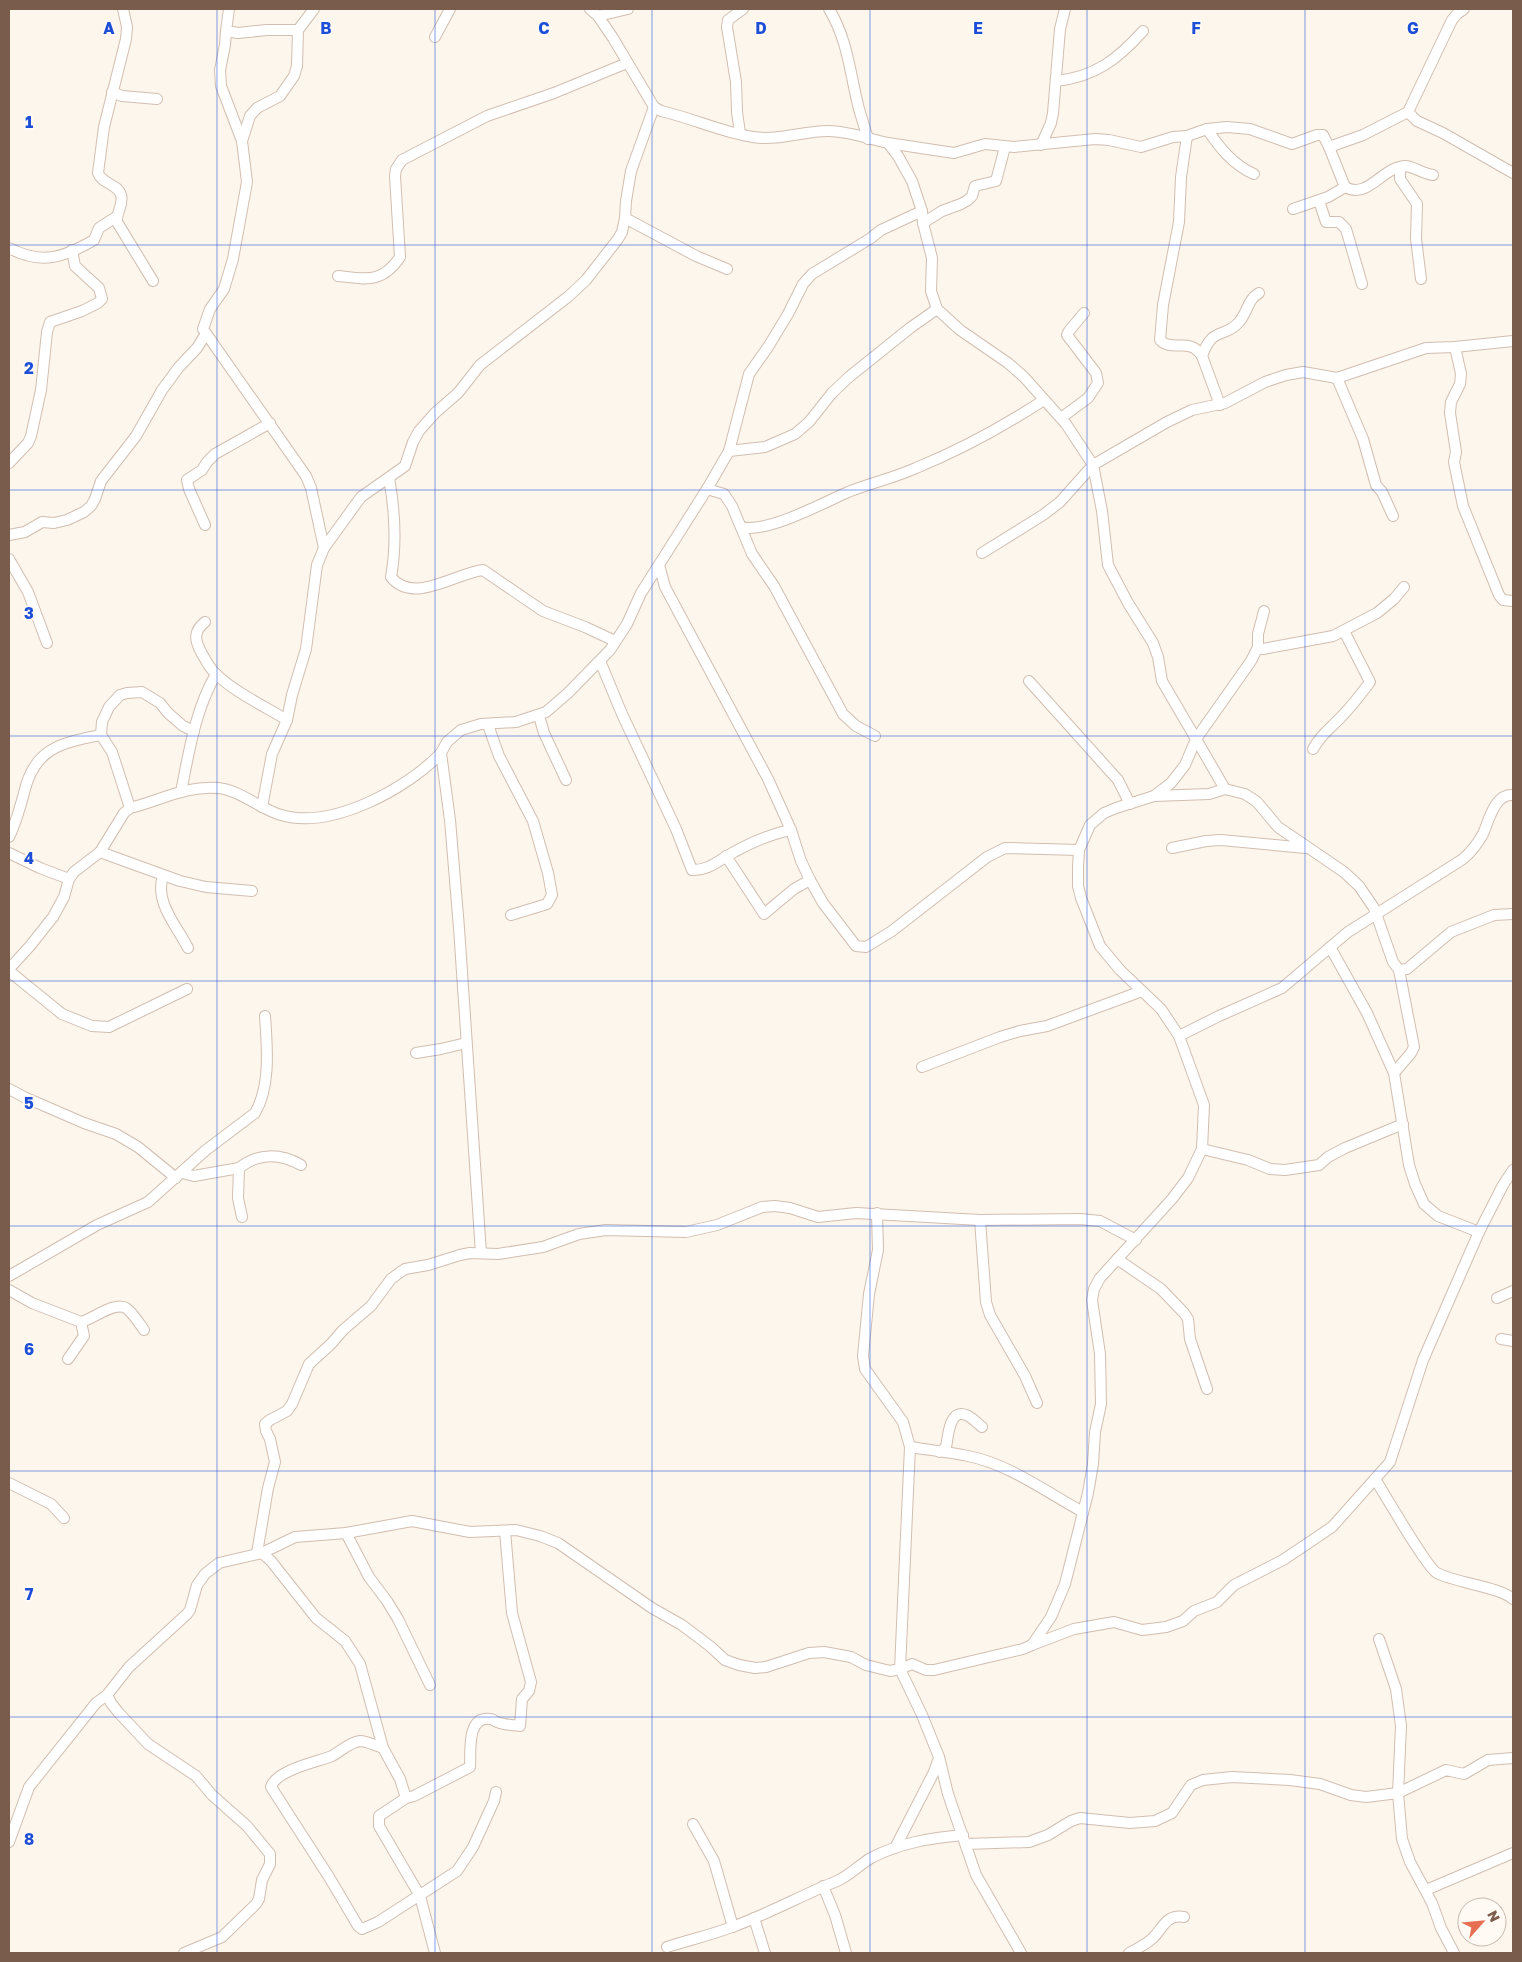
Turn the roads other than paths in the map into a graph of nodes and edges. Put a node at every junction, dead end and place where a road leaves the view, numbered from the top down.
1 (123, 9) edge
2 (229, 9) edge
3 (314, 9) edge
4 (450, 9) edge
5 (628, 9) edge
6 (743, 9) edge
7 (829, 9) edge
8 (1064, 9) edge
9 (1464, 9) edge
10 (594, 12) edge
11 (298, 30) junction
12 (226, 31) junction
13 (1144, 31) dead end
14 (435, 37) dead end
15 (627, 63) junction
16 (1056, 81) junction
17 (112, 92) junction
18 (156, 99) dead end
19 (654, 107) junction
20 (1408, 112) junction
21 (1207, 129) junction
22 (740, 133) junction
23 (1187, 136) junction
24 (868, 139) junction
25 (242, 141) junction
26 (888, 143) junction
27 (1041, 145) junction
28 (1005, 147) junction
29 (1329, 147) junction
30 (1400, 168) junction
31 (1513, 173) edge
32 (1254, 174) dead end
33 (1432, 175) dead end
34 (1345, 187) junction
35 (1319, 201) junction
36 (1293, 209) dead end
37 (922, 211) junction
38 (116, 217) junction
39 (625, 218) junction
40 (923, 223) junction
41 (9, 248) edge
42 (72, 250) junction
43 (727, 269) dead end
44 (338, 276) dead end
45 (1421, 279) dead end
46 (154, 281) dead end
47 (1362, 284) dead end
48 (1259, 293) dead end
49 (937, 309) junction
50 (1084, 313) dead end
51 (205, 335) junction
52 (1513, 341) edge
53 (1455, 348) junction
54 (1202, 356) junction
55 (1337, 378) junction
56 (1044, 400) junction
57 (1220, 405) junction
58 (1061, 418) junction
59 (270, 423) junction
60 (729, 452) junction
61 (9, 463) edge
62 (1093, 465) junction
63 (389, 478) junction
64 (708, 489) junction
65 (1393, 516) dead end
66 (205, 525) dead end
67 (741, 527) junction
68 (9, 535) edge
69 (324, 548) junction
70 (982, 553) dead end
71 (9, 559) edge
72 (659, 565) junction
73 (1404, 587) dead end
74 (1513, 601) edge
75 (1264, 612) dead end
76 (205, 622) dead end
77 (1344, 631) junction
78 (615, 641) junction
79 (47, 644) dead end
80 (1258, 647) junction
81 (600, 661) junction
82 (216, 674) junction
83 (1029, 681) dead end
84 (539, 716) junction
85 (287, 720) junction
86 (488, 724) junction
87 (194, 731) junction
88 (101, 735) junction
89 (875, 736) dead end
90 (1196, 739) junction
91 (1313, 749) dead end
92 (441, 754) junction
93 (566, 780) dead end
94 (1225, 789) junction
95 (181, 792) junction
96 (1513, 795) edge
97 (1154, 796) junction
98 (1130, 804) junction
99 (262, 807) junction
100 (130, 808) junction
101 (791, 830) junction
102 (9, 837) edge
103 (1172, 848) dead end
104 (1307, 848) junction
105 (1079, 850) junction
106 (100, 852) junction
107 (9, 853) edge
108 (726, 856) junction
109 (163, 876) junction
110 (69, 879) junction
111 (810, 880) junction
112 (252, 891) dead end
113 (1377, 914) junction
114 (1513, 914) edge
115 (511, 916) dead end
116 (1330, 947) junction
117 (188, 948) dead end
118 (9, 970) edge
119 (1399, 970) junction
120 (187, 989) dead end
121 (1142, 992) junction
122 (264, 1016) dead end
123 (1179, 1036) junction
124 (466, 1043) junction
125 (416, 1053) dead end
126 (922, 1067) dead end
127 (1394, 1073) junction
128 (9, 1088) edge
129 (1403, 1124) junction
130 (1202, 1149) junction
131 (300, 1164) dead end
132 (239, 1168) junction
133 (1513, 1170) edge
134 (179, 1176) junction
135 (877, 1213) junction
136 (242, 1218) dead end
137 (980, 1220) junction
138 (1479, 1232) junction
139 (1136, 1240) junction
140 (481, 1253) junction
141 (1118, 1258) junction
142 (9, 1276) edge
143 (9, 1290) edge
144 (1513, 1291) edge
145 (1497, 1298) dead end
146 (81, 1322) junction
147 (144, 1330) dead end
148 (1501, 1339) dead end
149 (1513, 1340) edge
150 (68, 1359) dead end
151 (1207, 1389) dead end
152 (1037, 1403) dead end
153 (982, 1427) dead end
154 (910, 1447) junction
155 (940, 1452) junction
156 (1375, 1479) junction
157 (9, 1483) edge
158 (1083, 1512) junction
159 (64, 1518) dead end
160 (505, 1531) junction
161 (346, 1533) junction
162 (259, 1553) junction
163 (1513, 1599) edge
164 (1379, 1639) dead end
165 (1032, 1645) junction
166 (900, 1669) junction
167 (430, 1685) dead end
168 (107, 1695) junction
169 (382, 1748) junction
170 (939, 1757) junction
171 (1513, 1758) edge
172 (496, 1792) dead end
173 (1398, 1793) junction
174 (406, 1798) junction
175 (693, 1824) dead end
176 (964, 1839) junction
177 (9, 1842) edge
178 (895, 1848) junction
179 (1513, 1853) edge
180 (823, 1886) junction
181 (1426, 1890) junction
182 (420, 1896) junction
183 (1184, 1917) dead end
184 (754, 1918) junction
185 (733, 1927) junction
186 (667, 1947) dead end
187 (184, 1953) edge
188 (435, 1953) edge
189 (765, 1953) edge
190 (846, 1953) edge
191 (1021, 1953) edge
192 (1129, 1953) edge
193 (1454, 1953) edge

1 - 17 street
2 - 12 street
3 - 11 street
4 - 14 street
5 - 10 street
6 - 22 street
7 - 24 street
8 - 16 street
9 - 20 street
10 - 15 street
11 - 12 street
11 - 25 street
12 - 25 street
13 - 16 street
15 - 19 street
15 - 44 street
16 - 27 street
17 - 18 street
17 - 38 street
19 - 22 street
19 - 39 street
20 - 29 street
20 - 31 street
21 - 23 street
21 - 29 street
21 - 32 street
22 - 24 street
23 - 27 street
23 - 54 street
24 - 26 street
25 - 51 street
26 - 28 street
26 - 37 street
27 - 28 street
28 - 40 street
29 - 34 street
30 - 33 street
30 - 34 street
30 - 45 street
34 - 35 street
35 - 36 street
35 - 47 street
37 - 40 street
37 - 60 street
38 - 42 street
38 - 46 street
39 - 43 street
39 - 63 street
40 - 49 street
41 - 42 street
42 - 61 street
48 - 54 street
49 - 56 street
49 - 60 street
50 - 58 street
51 - 59 street
51 - 68 street
52 - 53 street
53 - 55 street
53 - 74 street
54 - 57 street
55 - 57 street
55 - 65 street
56 - 58 street
56 - 67 street
57 - 62 street
58 - 62 street
59 - 66 street
59 - 69 street
60 - 64 street
62 - 70 street
62 - 90 street
63 - 69 street
63 - 78 street
64 - 67 street
64 - 72 street
67 - 89 street
69 - 85 street
71 - 79 street
72 - 78 street
72 - 101 street
73 - 77 street
75 - 80 street
76 - 82 street
77 - 80 street
77 - 91 street
78 - 81 street
80 - 90 street
81 - 84 street
81 - 108 street
82 - 85 street
82 - 87 street
83 - 98 street
84 - 86 street
84 - 93 street
85 - 99 street
86 - 92 street
86 - 115 street
87 - 88 street
87 - 95 street
88 - 100 street
88 - 102 street
90 - 94 street
90 - 97 street
92 - 99 street
92 - 124 street
94 - 97 street
94 - 104 street
95 - 99 street
95 - 100 street
96 - 113 street
97 - 98 street
98 - 105 street
100 - 106 street
101 - 108 street
101 - 111 street
103 - 104 street
104 - 113 street
105 - 111 street
105 - 121 street
106 - 109 street
106 - 110 street
107 - 110 street
108 - 111 street
109 - 112 street
109 - 117 street
110 - 118 street
113 - 116 street
113 - 119 street
114 - 119 street
116 - 123 street
116 - 127 street
118 - 120 street
119 - 127 street
121 - 123 street
121 - 126 street
122 - 134 street
123 - 130 street
124 - 125 street
124 - 140 street
127 - 129 street
128 - 134 street
129 - 130 street
129 - 138 street
130 - 139 street
131 - 132 street
132 - 134 street
132 - 136 street
133 - 138 street
134 - 142 street
135 - 137 street
135 - 140 street
135 - 154 street
137 - 139 street
137 - 152 street
138 - 156 street
139 - 141 street
140 - 162 street
141 - 151 street
141 - 158 street
143 - 146 street
144 - 145 street
146 - 147 street
146 - 150 street
148 - 149 street
153 - 155 street
154 - 155 street
154 - 166 street
155 - 158 street
156 - 163 street
156 - 165 street
157 - 159 street
158 - 165 street
160 - 161 street
160 - 166 street
160 - 174 street
161 - 162 street
161 - 167 street
162 - 168 street
162 - 169 street
164 - 173 street
165 - 166 street
166 - 170 street
168 - 177 street
168 - 187 street
169 - 174 street
169 - 182 street
170 - 176 street
170 - 178 street
171 - 173 street
172 - 182 street
173 - 176 street
173 - 181 street
174 - 182 street
175 - 185 street
176 - 178 street
176 - 191 street
178 - 180 street
179 - 181 street
180 - 184 street
180 - 190 street
181 - 193 street
182 - 188 street
183 - 192 street
184 - 185 street
184 - 189 street
185 - 186 street

